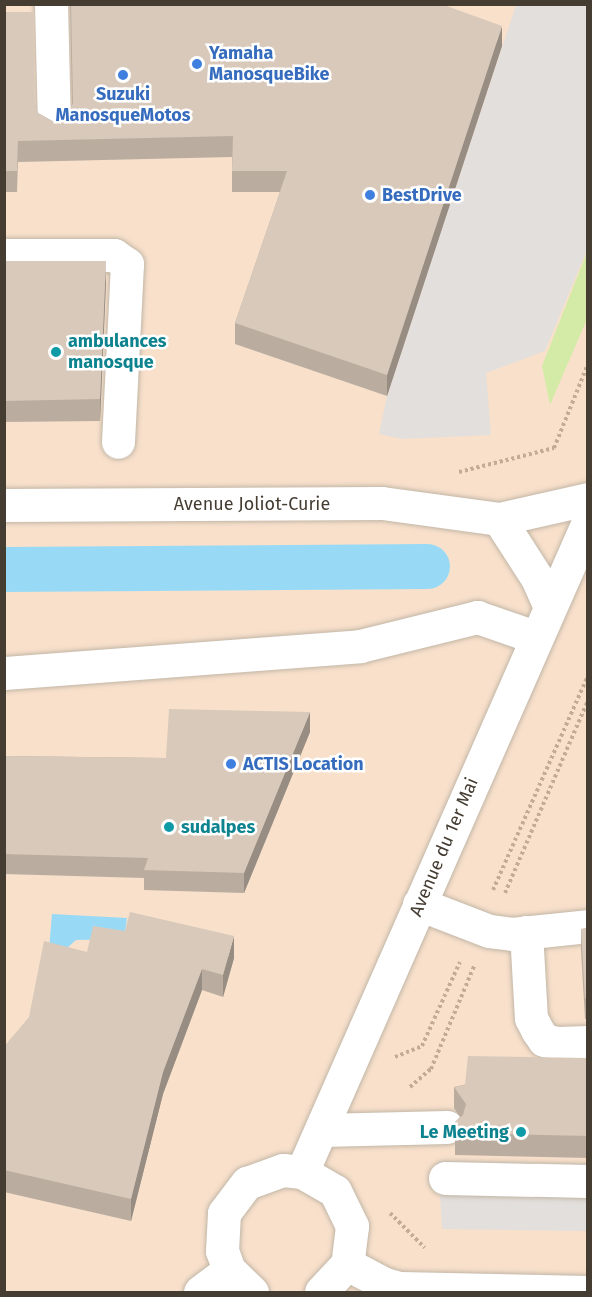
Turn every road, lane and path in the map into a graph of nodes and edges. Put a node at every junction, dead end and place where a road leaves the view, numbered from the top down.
1 (51, 4) edge
2 (54, 124) edge
3 (4, 255) edge
4 (588, 364) edge
5 (118, 442) dead end
6 (448, 474) dead end
7 (588, 499) edge
8 (4, 505) edge
9 (499, 519) junction
10 (588, 522) edge
11 (549, 605) junction
12 (535, 638) junction
13 (4, 674) edge
14 (588, 676) edge
15 (419, 904) junction
16 (477, 926) junction
17 (588, 926) edge
18 (526, 932) junction
19 (588, 1042) edge
20 (384, 1059) dead end
21 (447, 1127) dead end
22 (321, 1130) junction
23 (302, 1172) junction
24 (445, 1178) dead end
25 (588, 1181) edge
26 (346, 1264) junction
27 (229, 1270) junction
28 (458, 1291) edge
29 (588, 1292) edge
30 (200, 1293) edge
31 (252, 1293) edge
32 (321, 1293) edge

1 - 2 street
3 - 5 street
4 - 6 path
7 - 9 street, Avenue Joliot-Curie
8 - 9 street, Avenue Joliot-Curie
9 - 11 street
10 - 11 street, Avenue du 1er Mai
11 - 12 street, Avenue du 1er Mai
12 - 13 street
12 - 15 street, Avenue du 1er Mai
14 - 16 path
15 - 16 street
15 - 22 street, Avenue du 1er Mai
16 - 18 street
16 - 20 path
17 - 18 street
18 - 19 street
21 - 22 street
22 - 23 street, Avenue du 1er Mai
23 - 26 street
23 - 27 street
24 - 25 street
26 - 28 street
26 - 32 street
27 - 30 street
27 - 31 street
28 - 29 street

